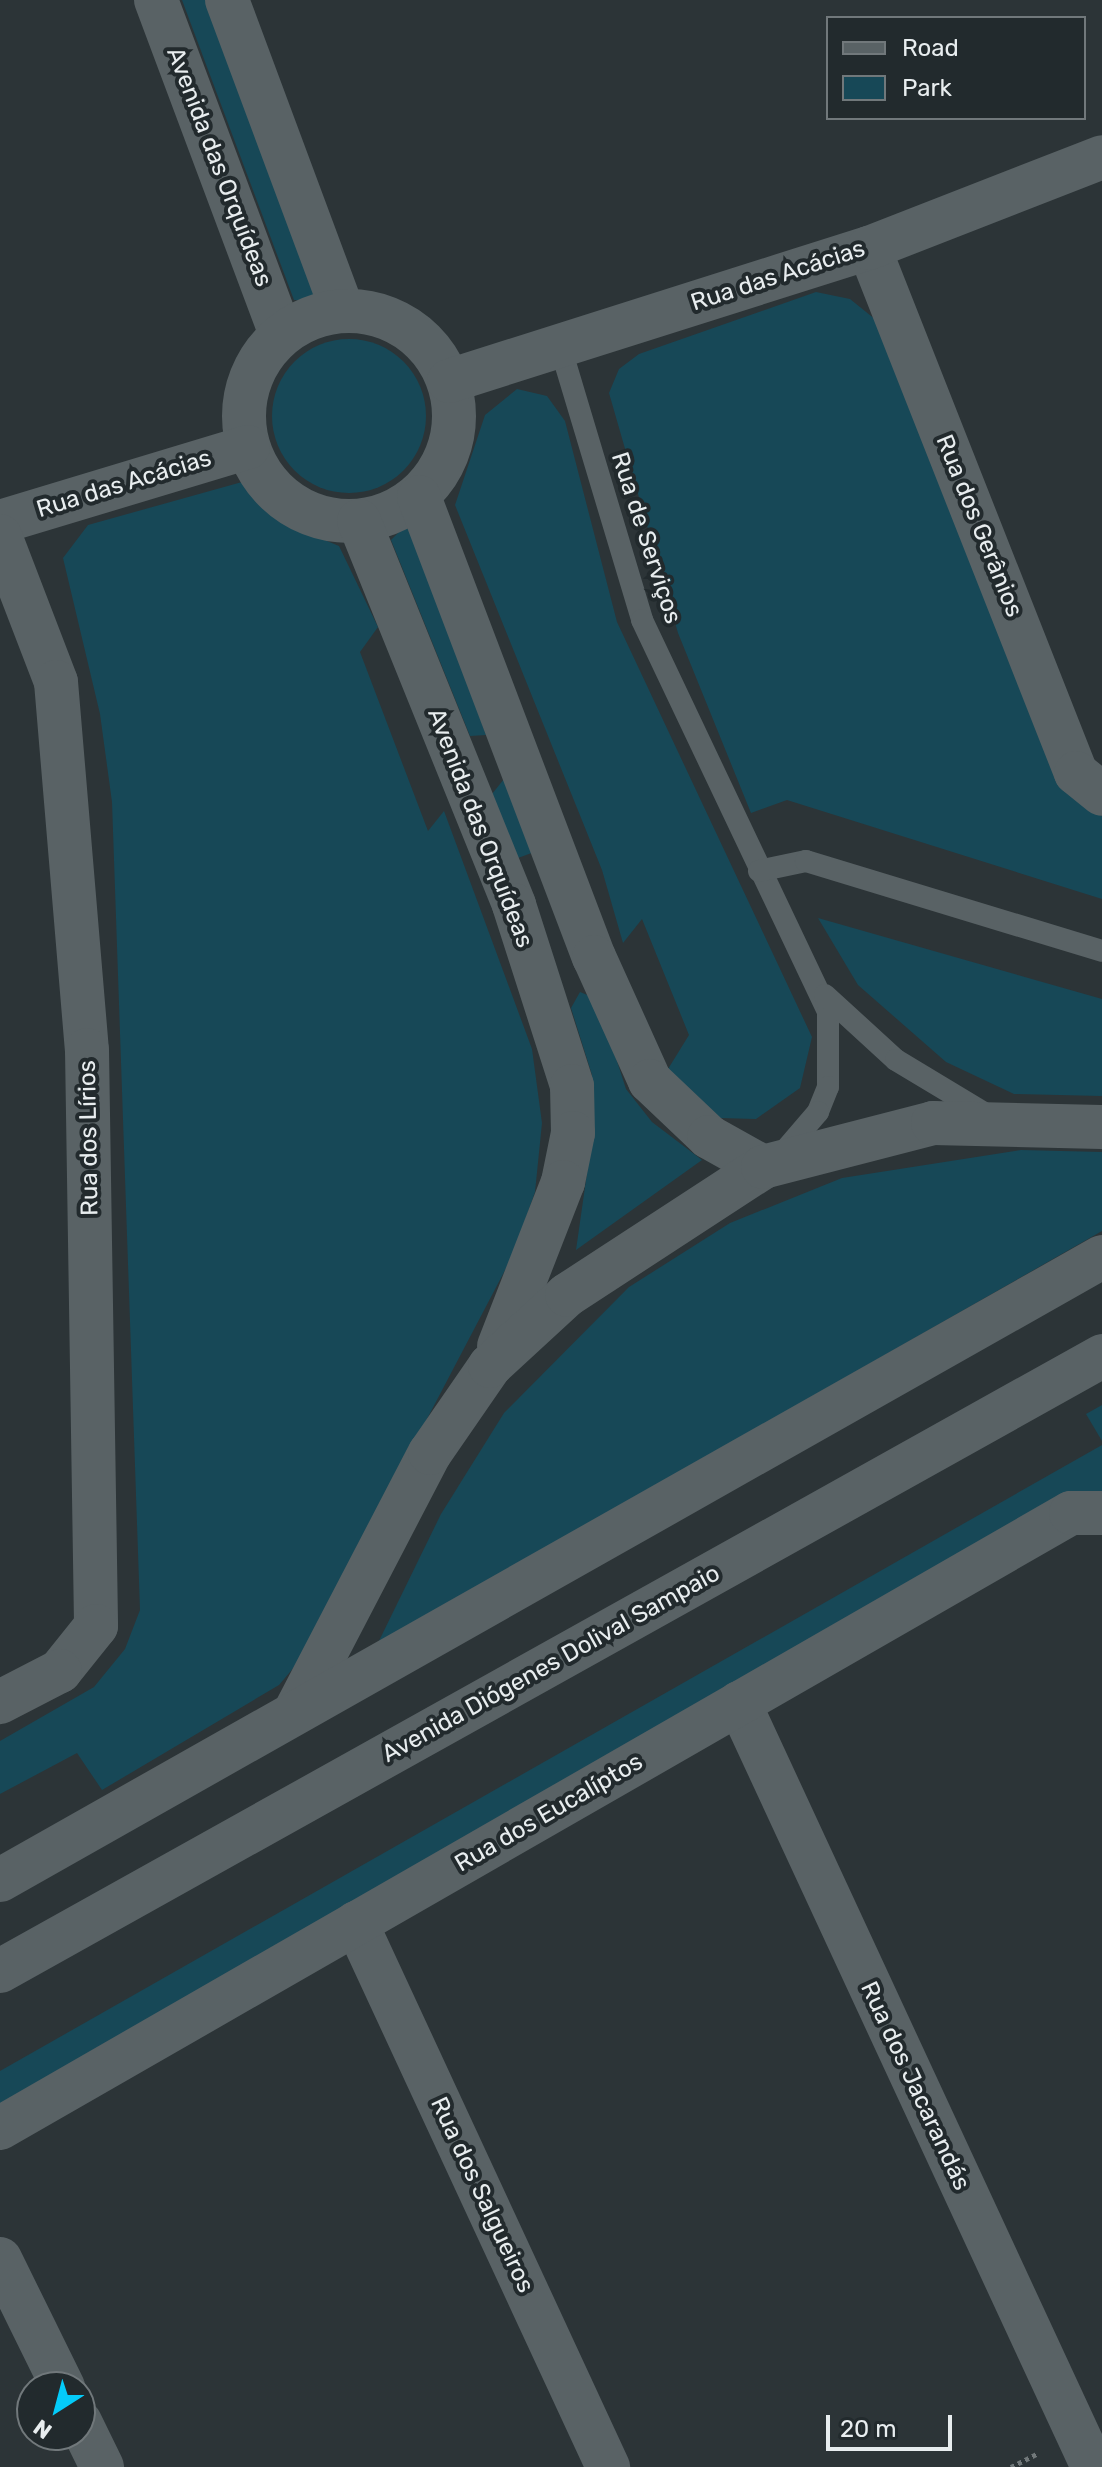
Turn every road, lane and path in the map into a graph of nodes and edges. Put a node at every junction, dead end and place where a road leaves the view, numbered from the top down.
1 (156, 0) edge
2 (227, 0) edge
3 (1102, 157) edge
4 (869, 248) junction
5 (342, 310) junction
6 (281, 334) junction
7 (560, 346) junction
8 (449, 381) junction
9 (248, 447) junction
10 (419, 497) junction
11 (359, 521) junction
12 (0, 522) edge
13 (0, 536) edge
14 (512, 742) junction
15 (454, 762) junction
16 (1102, 794) edge
17 (759, 871) junction
18 (1102, 951) edge
19 (594, 957) junction
20 (537, 980) junction
21 (819, 988) junction
22 (1010, 1125) junction
23 (1102, 1127) edge
24 (763, 1167) junction
25 (1102, 1257) edge
26 (1102, 1356) edge
27 (490, 1366) junction
28 (1102, 1513) edge
29 (0, 1702) edge
30 (739, 1703) junction
31 (296, 1710) junction
32 (0, 1880) edge
33 (356, 1923) junction
34 (0, 1971) edge
35 (0, 2128) edge
36 (0, 2259) edge
37 (55, 2371) edge
38 (608, 2467) edge
39 (1093, 2467) edge

1 - 6 street, Avenida das Orquídeas
2 - 5 street
3 - 4 street, Rua das Acácias
4 - 7 street, Rua das Acácias
4 - 16 street, Rua dos Gerânios
5 - 6 street
5 - 8 street
6 - 9 street
7 - 8 street, Rua das Acácias
7 - 17 lane, Rua de Serviços
8 - 10 street
9 - 11 street
9 - 12 street, Rua das Acácias
10 - 11 street
10 - 14 street
11 - 15 street, Avenida das Orquídeas
13 - 29 street, Rua dos Lírios
14 - 15 street
14 - 19 street
15 - 20 street, Avenida das Orquídeas
17 - 18 lane
17 - 21 lane, Rua de Serviços
19 - 20 street
19 - 24 street
20 - 27 street, Avenida das Orquídeas
21 - 22 lane, Rua de Serviços
21 - 24 lane, Rua de Serviços
22 - 23 street
22 - 24 street
24 - 27 street
25 - 31 street
26 - 34 street, Avenida Diógenes Dolival Sampaio
27 - 31 street
28 - 30 street, Rua dos Eucalíptos
30 - 33 street, Rua dos Eucalíptos
30 - 39 street, Rua dos Jacarandás
31 - 32 street
33 - 35 street, Rua dos Eucalíptos
33 - 38 street, Rua dos Salgueiros
36 - 37 street

